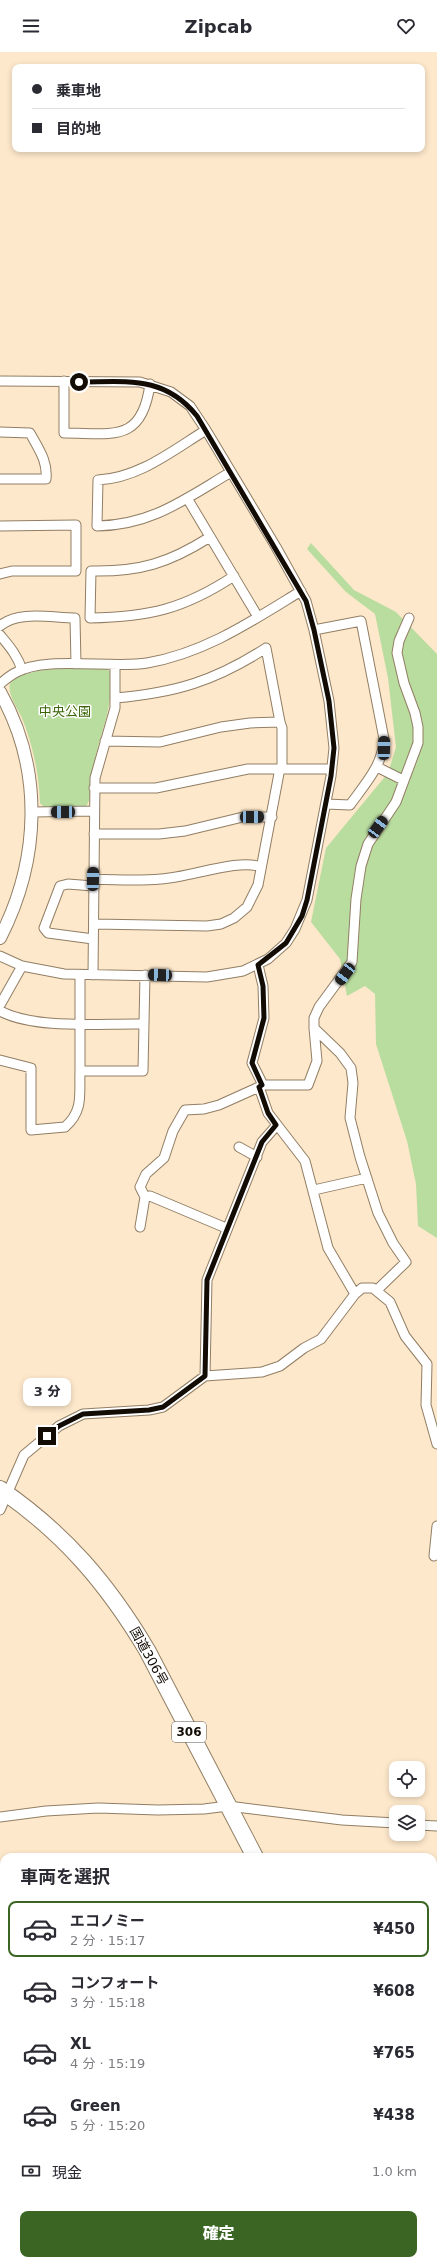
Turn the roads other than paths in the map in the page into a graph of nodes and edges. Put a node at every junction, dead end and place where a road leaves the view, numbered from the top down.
1 (0, 381) edge
2 (64, 382) junction
3 (150, 384) junction
4 (206, 430) junction
5 (0, 432) edge
6 (231, 472) junction
7 (0, 479) edge
8 (187, 498) junction
9 (0, 526) edge
10 (210, 537) junction
11 (0, 574) edge
12 (234, 576) junction
13 (301, 591) junction
14 (258, 617) junction
15 (409, 618) dead end
16 (0, 626) edge
17 (314, 630) junction
18 (0, 635) edge
19 (76, 664) junction
20 (115, 665) junction
21 (22, 670) junction
22 (0, 684) edge
23 (0, 692) edge
24 (115, 698) junction
25 (280, 722) junction
26 (105, 741) junction
27 (377, 767) junction
28 (281, 768) junction
29 (332, 769) junction
30 (404, 780) junction
31 (94, 788) junction
32 (326, 804) junction
33 (94, 811) junction
34 (33, 812) junction
35 (272, 817) junction
36 (94, 834) junction
37 (261, 867) junction
38 (93, 883) junction
39 (94, 924) junction
40 (0, 938) edge
41 (93, 939) junction
42 (0, 956) edge
43 (258, 965) junction
44 (22, 966) junction
45 (80, 975) junction
46 (93, 975) junction
47 (145, 975) junction
48 (0, 1006) edge
49 (0, 1011) edge
50 (79, 1023) junction
51 (143, 1024) junction
52 (314, 1028) junction
53 (0, 1060) edge
54 (80, 1071) junction
55 (261, 1086) junction
56 (276, 1125) junction
57 (239, 1147) dead end
58 (257, 1157) junction
59 (367, 1178) junction
60 (314, 1190) junction
61 (145, 1197) junction
62 (140, 1227) dead end
63 (226, 1228) junction
64 (377, 1290) junction
65 (355, 1294) junction
66 (205, 1376) junction
67 (437, 1444) edge
68 (4, 1491) edge
69 (0, 1510) edge
70 (437, 1526) edge
71 (434, 1556) dead end
72 (230, 1810) junction
73 (0, 1817) edge
74 (389, 1823) edge
75 (425, 1825) edge
76 (437, 1826) edge
77 (253, 1853) edge

1 - 2 street
2 - 3 street
2 - 3 street
3 - 4 street
4 - 6 street
4 - 8 street
5 - 7 street
6 - 8 street
6 - 13 street
8 - 10 street
9 - 11 street
10 - 12 street
10 - 12 street
12 - 14 street
13 - 14 street
13 - 17 street
14 - 20 street
15 - 30 street
16 - 19 street
17 - 27 street
17 - 29 street
18 - 21 street
19 - 20 street
19 - 21 street
20 - 24 street
21 - 22 street
23 - 34 street
24 - 25 street
24 - 26 street
25 - 26 street
25 - 28 street
26 - 31 street
27 - 30 street
27 - 32 street
28 - 29 street
28 - 31 street
28 - 35 street
29 - 32 street
30 - 52 street
31 - 33 street
32 - 43 street
33 - 34 street
33 - 36 street
34 - 40 street
35 - 36 street
35 - 37 street
36 - 38 street
37 - 38 street
37 - 39 street
38 - 39 street
38 - 41 street
39 - 41 street
41 - 46 street
42 - 44 street
43 - 47 street
43 - 55 street
44 - 45 street
44 - 48 street
45 - 46 street
45 - 50 street
46 - 47 street
47 - 51 street
49 - 50 street
50 - 51 street
50 - 54 street
51 - 54 street
52 - 55 street
52 - 59 street
53 - 54 street
55 - 56 street
55 - 61 street
56 - 58 street
56 - 60 street
57 - 58 street
58 - 63 street
59 - 60 street
59 - 64 street
60 - 65 street
61 - 62 street
61 - 63 street
63 - 66 street
64 - 65 street
64 - 67 street
65 - 66 street
66 - 68 street
68 - 69 street
68 - 72 highway, 国道306号 / 306
70 - 71 street
72 - 73 street
72 - 74 street
72 - 77 highway, 国道306号 / 306
75 - 76 street

